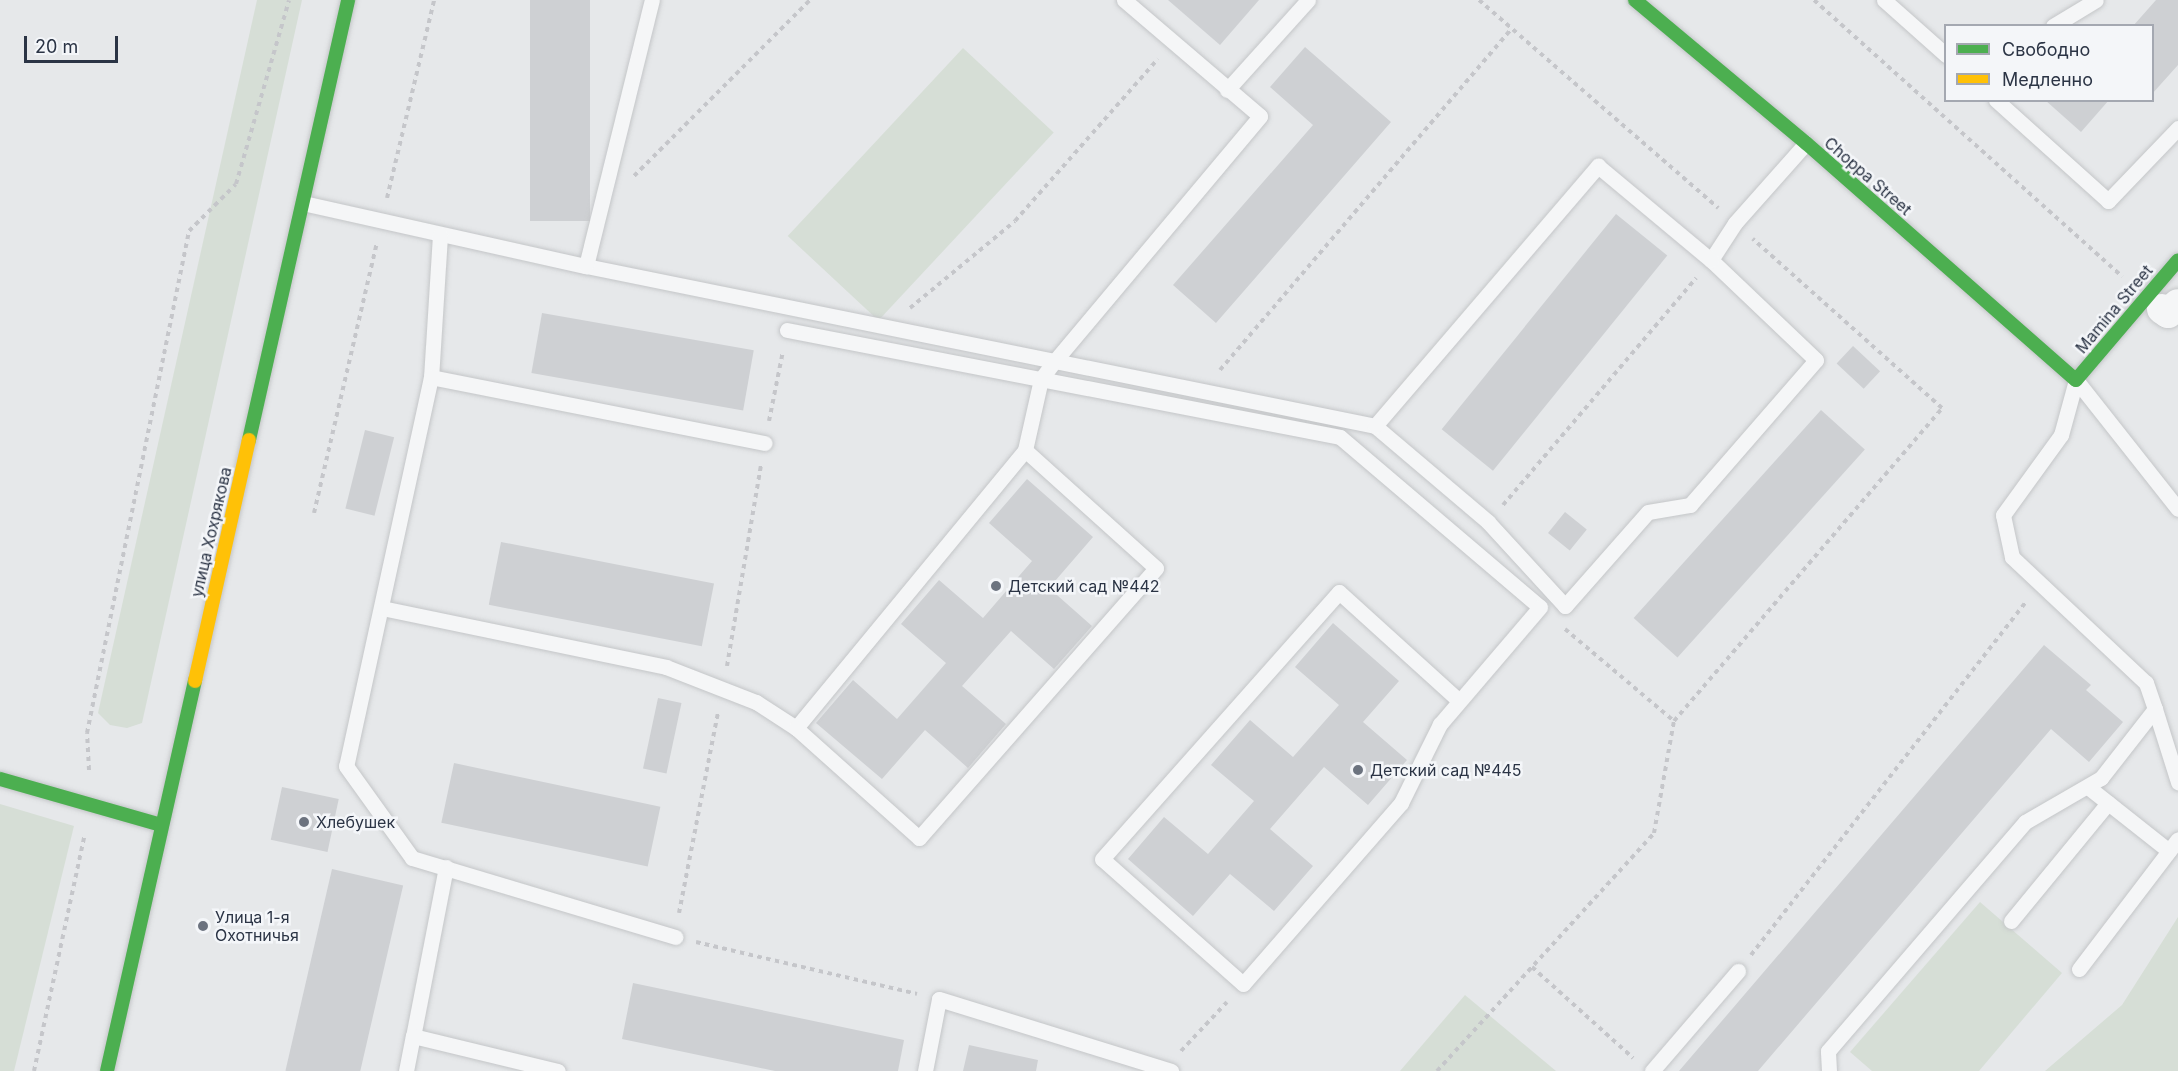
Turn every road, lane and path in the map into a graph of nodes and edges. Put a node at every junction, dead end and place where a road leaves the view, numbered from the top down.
1 (289, 0) edge
2 (348, 0) edge
3 (434, 0) edge
4 (652, 0) edge
5 (810, 0) edge
6 (1124, 0) edge
7 (1308, 0) edge
8 (1479, 0) edge
9 (1635, 0) edge
10 (1814, 0) edge
11 (2096, 0) edge
12 (1890, 2) edge
13 (2056, 24) edge
14 (1511, 28) junction
15 (1173, 43) junction
16 (1944, 53) edge
17 (1227, 90) junction
18 (1998, 102) edge
19 (2178, 129) edge
20 (1806, 143) junction
21 (303, 202) junction
22 (600, 211) junction
23 (382, 221) junction
24 (1735, 223) junction
25 (440, 235) junction
26 (1711, 260) junction
27 (2178, 260) edge
28 (586, 266) junction
29 (2162, 303) edge
30 (885, 328) junction
31 (787, 330) joint
32 (1053, 363) junction
33 (431, 377) junction
34 (1041, 379) junction
35 (2076, 380) junction
36 (1201, 392) junction
37 (1375, 426) junction
38 (765, 443) junction
39 (1025, 450) junction
40 (2178, 509) edge
41 (314, 513) dead end
42 (1488, 522) junction
43 (2040, 584) junction
44 (1540, 607) junction
45 (382, 608) junction
46 (723, 689) junction
47 (1459, 701) junction
48 (2155, 709) junction
49 (1674, 721) junction
50 (796, 728) junction
51 (0, 779) edge
52 (2178, 782) edge
53 (2088, 787) junction
54 (2108, 803) junction
55 (91, 805) junction
56 (162, 825) junction
57 (2174, 845) edge
58 (446, 867) junction
59 (2011, 921) dead end
60 (675, 937) junction
61 (1532, 968) junction
62 (2079, 969) dead end
63 (1738, 971) joint
64 (1243, 984) junction
65 (939, 999) junction
66 (413, 1036) junction
67 (1182, 1051) dead end
68 (1638, 1063) dead end
69 (34, 1071) edge
70 (107, 1071) edge
71 (406, 1071) edge
72 (558, 1071) edge
73 (925, 1071) edge
74 (1171, 1071) edge
75 (1437, 1071) edge
76 (1652, 1071) edge
77 (1829, 1071) edge

1 - 55 path
2 - 21 main road, улица Хохрякова
3 - 23 path
4 - 22 lane
5 - 22 path
6 - 15 lane
7 - 17 lane
8 - 14 path
9 - 20 main road, Choppa Street
10 - 29 path
11 - 13 lane
12 - 16 lane
14 - 24 path
14 - 36 path
15 - 17 lane
15 - 30 path
17 - 32 lane
18 - 19 lane
20 - 24 lane
20 - 35 main road, Choppa Street
21 - 23 lane
21 - 56 main road, улица Хохрякова
22 - 28 lane
23 - 25 lane
23 - 41 path
24 - 26 lane
24 - 49 path
25 - 28 lane
25 - 33 lane
26 - 37 lane
26 - 42 path
26 - 42 lane
27 - 29 main road, Mamina Street
28 - 30 lane
29 - 35 main road, Mamina Street
30 - 32 lane
31 - 34 lane
31 - 38 path
32 - 34 lane
32 - 36 lane
33 - 38 lane
33 - 45 lane
34 - 39 lane
34 - 44 lane
35 - 40 lane
35 - 43 lane
36 - 37 lane
37 - 42 lane
38 - 46 path
39 - 50 lane
39 - 50 lane
43 - 48 lane
43 - 63 path
44 - 47 lane
44 - 49 path
45 - 46 lane
45 - 58 lane
46 - 50 lane
46 - 60 path
47 - 64 lane
47 - 64 lane
48 - 52 lane
48 - 53 lane
49 - 61 path
51 - 55 main road
53 - 54 lane
53 - 77 lane
54 - 57 lane
54 - 59 lane
55 - 56 main road
55 - 69 path
56 - 70 main road, улица Хохрякова
57 - 62 lane
58 - 60 lane
58 - 66 lane
60 - 65 path
61 - 68 path
61 - 75 path
63 - 76 lane
64 - 67 path
65 - 73 lane
65 - 74 lane
66 - 71 lane
66 - 72 lane

